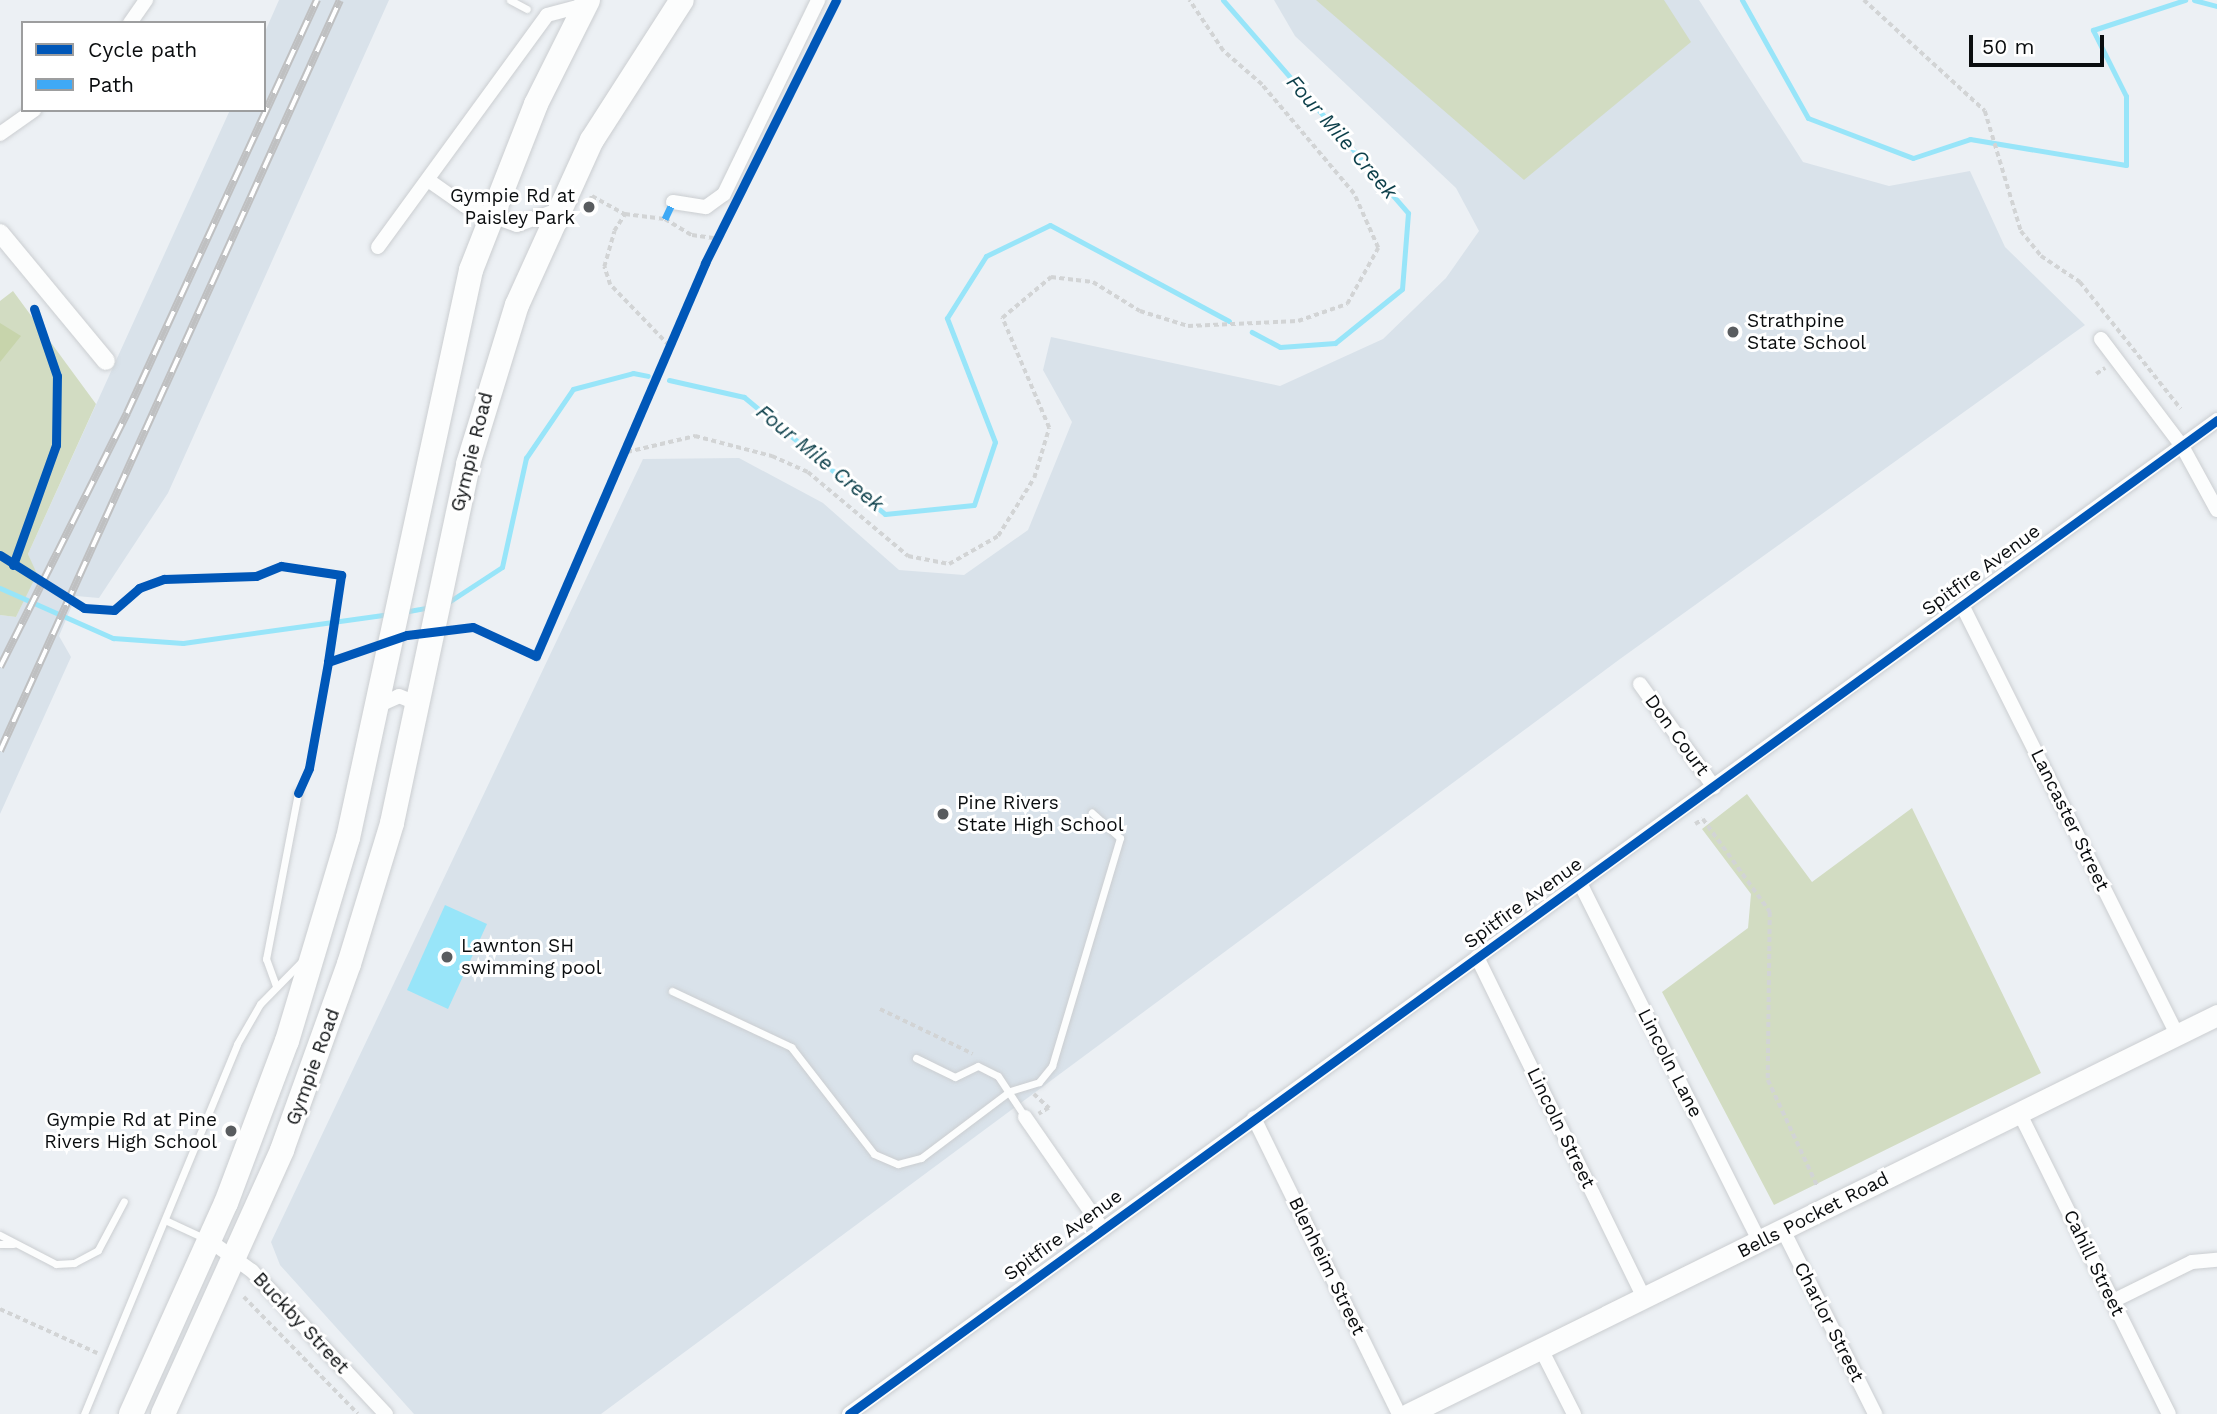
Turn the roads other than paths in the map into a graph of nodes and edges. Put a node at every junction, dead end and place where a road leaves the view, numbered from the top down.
1 (146, 0) edge
2 (510, 0) edge
3 (682, 0) edge
4 (818, 0) edge
5 (587, 2) edge
6 (527, 9) dead end
7 (131, 21) edge
8 (31, 112) edge
9 (0, 134) edge
10 (428, 180) junction
11 (673, 202) dead end
12 (558, 210) junction
13 (489, 216) junction
14 (0, 233) edge
15 (378, 247) dead end
16 (2101, 339) dead end
17 (106, 361) dead end
18 (2217, 420) edge
19 (2182, 446) junction
20 (2217, 510) edge
21 (1962, 605) junction
22 (1640, 684) dead end
23 (419, 704) junction
24 (377, 706) junction
25 (1714, 786) junction
26 (298, 793) dead end
27 (1093, 813) dead end
28 (1580, 883) junction
29 (316, 950) junction
30 (1477, 957) junction
31 (276, 986) junction
32 (672, 991) dead end
33 (2217, 1015) edge
34 (2177, 1035) junction
35 (916, 1058) dead end
36 (1010, 1090) junction
37 (2020, 1112) junction
38 (1025, 1117) joint
39 (1254, 1118) junction
40 (124, 1201) dead end
41 (165, 1220) junction
42 (1102, 1228) junction
43 (1783, 1230) junction
44 (0, 1235) edge
45 (210, 1241) junction
46 (1760, 1242) junction
47 (0, 1244) edge
48 (13, 1244) junction
49 (236, 1256) junction
50 (2217, 1259) edge
51 (1644, 1298) junction
52 (2113, 1301) junction
53 (1541, 1349) junction
54 (84, 1414) edge
55 (131, 1414) edge
56 (163, 1414) edge
57 (386, 1414) edge
58 (849, 1414) edge
59 (1399, 1414) edge
60 (1408, 1414) edge
61 (1574, 1414) edge
62 (1875, 1414) edge
63 (2169, 1414) edge

1 - 7 street
2 - 6 lane
3 - 12 highway, Gympie Road
4 - 11 street
5 - 10 street, Gympie Road
5 - 13 highway, Gympie Road
8 - 9 street
10 - 13 street
10 - 15 street, Gympie Road
12 - 13 street
12 - 23 highway, Gympie Road
13 - 24 highway, Gympie Road
14 - 17 street
16 - 19 street
18 - 19 street, Spitfire Avenue
19 - 20 street
19 - 21 street, Spitfire Avenue
21 - 25 street, Spitfire Avenue
21 - 34 street, Lancaster Street
22 - 25 street, Don Court
23 - 24 street
23 - 49 highway, Gympie Road
24 - 29 highway, Gympie Road
25 - 28 street, Spitfire Avenue
26 - 31 lane
27 - 36 lane
28 - 30 street, Spitfire Avenue
28 - 46 street, Lincoln Lane
29 - 31 lane
29 - 45 highway, Gympie Road
30 - 39 street, Spitfire Avenue
30 - 51 street, Lincoln Street
31 - 41 lane
32 - 36 lane
33 - 34 main road, Bells Pocket Road
34 - 37 main road, Bells Pocket Road
35 - 36 lane
36 - 38 lane
37 - 43 main road, Bells Pocket Road
37 - 52 street, Cahill Street
38 - 42 street
39 - 42 street, Spitfire Avenue
39 - 59 street, Blenheim Street
40 - 48 lane
41 - 45 lane
41 - 54 lane
42 - 58 street, Spitfire Avenue
43 - 46 main road, Bells Pocket Road
43 - 62 street, Charlor Street
44 - 48 lane
45 - 49 street, Buckby Street
45 - 55 highway, Gympie Road
46 - 51 main road, Bells Pocket Road
47 - 48 lane
49 - 56 highway, Gympie Road
49 - 57 street, Buckby Street
50 - 52 street
51 - 53 main road, Bells Pocket Road
52 - 63 street, Cahill Street
53 - 60 main road, Bells Pocket Road
53 - 61 street

